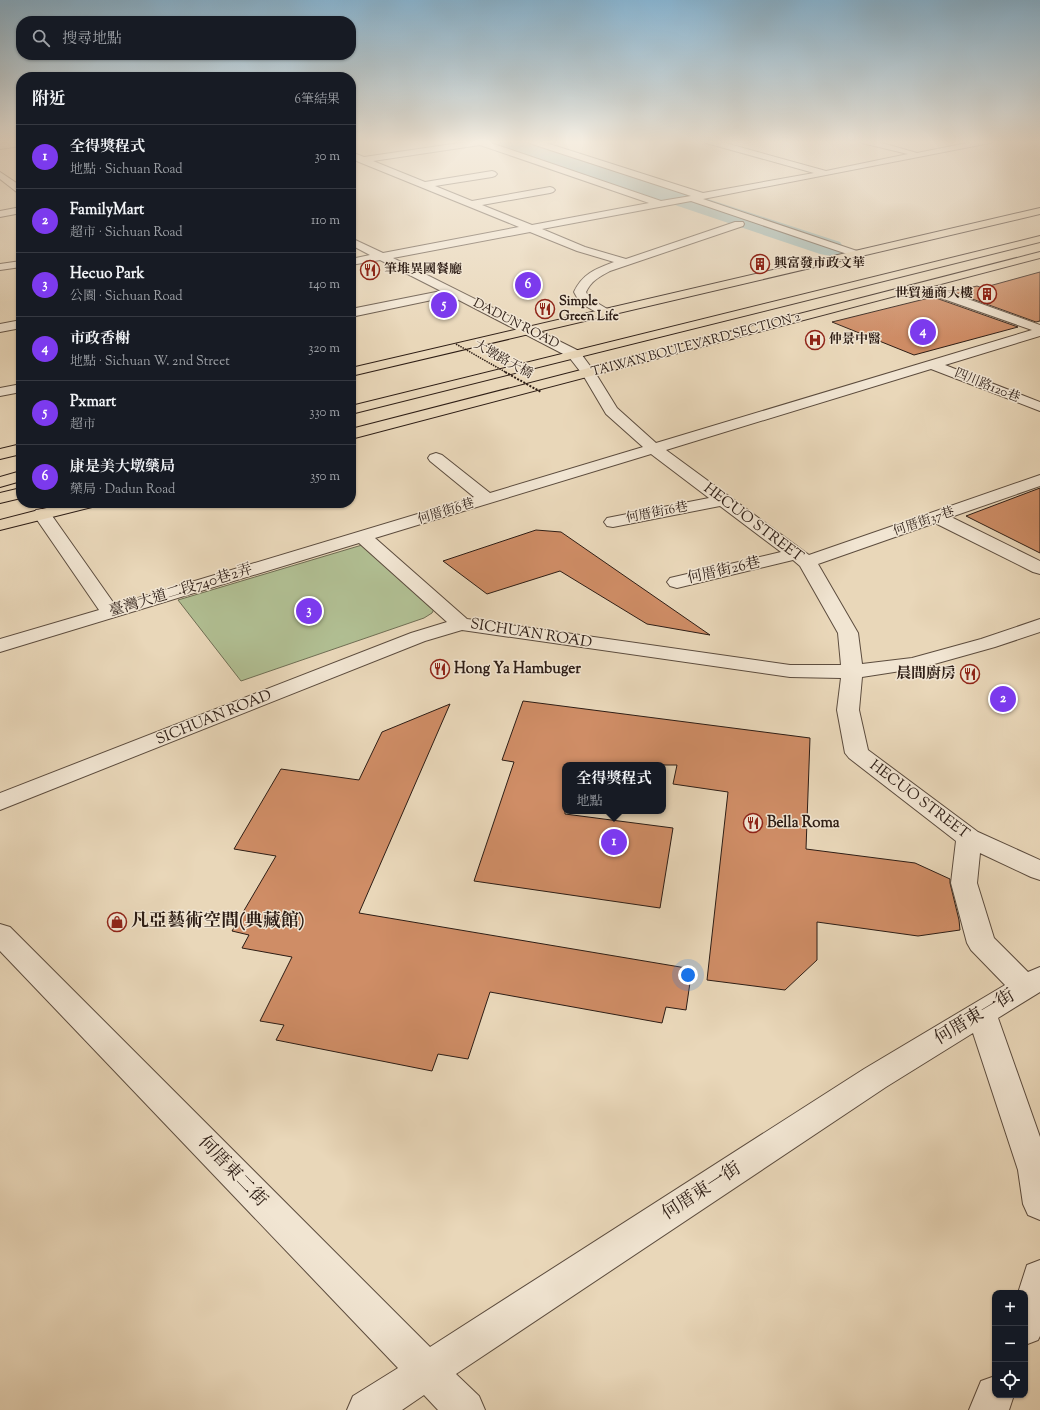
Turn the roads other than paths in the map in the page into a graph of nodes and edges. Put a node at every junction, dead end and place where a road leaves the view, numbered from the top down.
1 (477, 207) edge
2 (644, 207) edge
3 (686, 207) edge
4 (717, 207) edge
5 (16, 211) edge
6 (1040, 211) edge
7 (0, 214) edge
8 (739, 224) junction
9 (1040, 227) edge
10 (530, 228) junction
11 (1040, 239) edge
12 (783, 240) dead end
13 (356, 244) edge
14 (948, 250) dead end
15 (819, 254) dead end
16 (856, 254) junction
17 (1040, 255) edge
18 (381, 256) junction
19 (833, 259) junction
20 (356, 261) edge
21 (626, 262) junction
22 (16, 265) edge
23 (0, 267) edge
24 (922, 287) junction
25 (452, 292) junction
26 (356, 312) edge
27 (605, 313) junction
28 (16, 325) edge
29 (0, 328) edge
30 (529, 330) junction
31 (1040, 331) edge
32 (558, 345) junction
33 (573, 348) junction
34 (534, 351) dead end
35 (933, 365) junction
36 (356, 371) edge
37 (589, 374) junction
38 (16, 389) edge
39 (0, 392) edge
40 (1040, 407) edge
41 (356, 409) edge
42 (356, 433) edge
43 (653, 448) junction
44 (16, 450) edge
45 (0, 454) edge
46 (436, 458) dead end
47 (16, 477) edge
48 (1040, 480) edge
49 (0, 482) edge
50 (16, 494) edge
51 (0, 498) edge
52 (487, 499) junction
53 (723, 500) junction
54 (66, 508) edge
55 (42, 514) junction
56 (938, 517) junction
57 (613, 522) dead end
58 (0, 525) edge
59 (363, 537) junction
60 (801, 558) junction
61 (1040, 568) edge
62 (677, 582) dead end
63 (110, 612) junction
64 (461, 624) junction
65 (1040, 625) edge
66 (0, 646) edge
67 (852, 672) junction
68 (0, 802) edge
69 (969, 838) junction
70 (1040, 871) edge
71 (0, 934) edge
72 (1033, 983) edge
73 (982, 1014) junction
74 (1040, 1204) edge
75 (1040, 1277) edge
76 (1025, 1326) edge
77 (427, 1372) junction
78 (994, 1398) edge
79 (367, 1410) edge
80 (465, 1410) edge
81 (989, 1410) edge

1 - 10 street
2 - 10 street
3 - 8 street
4 - 16 street
5 - 7 street
6 - 16 main road
8 - 12 street
8 - 21 street
9 - 14 main road
10 - 18 street
10 - 21 street
11 - 33 main road, TAIWAN BOULEVARD SECTION 2
13 - 18 street, DADUN ROAD
15 - 19 street
16 - 19 main road
17 - 24 main road, TAIWAN BOULEVARD SECTION 2
18 - 20 street
18 - 25 street, DADUN ROAD
19 - 27 main road
21 - 27 street
22 - 23 street
24 - 31 street
24 - 37 main road, TAIWAN BOULEVARD SECTION 2
25 - 26 street
25 - 30 street, DADUN ROAD
27 - 30 main road
28 - 29 street
30 - 32 street, DADUN ROAD
30 - 36 main road
31 - 35 street, 何厝街6巷
32 - 33 street, DADUN ROAD
32 - 34 main road
33 - 37 street, DADUN ROAD
33 - 41 main road, TAIWAN BOULEVARD SECTION 2
35 - 40 street, 四川路120巷
35 - 43 street, 何厝街6巷
37 - 42 main road, TAIWAN BOULEVARD SECTION 2
37 - 43 street, HECUO STREET
38 - 39 street
43 - 52 street, 何厝街6巷
43 - 53 street, HECUO STREET
44 - 45 main road
46 - 52 street
47 - 49 main road
48 - 56 street, 何厝街37巷
50 - 51 main road
52 - 59 street, 何厝街6巷
53 - 57 street, 何厝街16巷
53 - 60 street, HECUO STREET
54 - 55 main road
55 - 58 main road
55 - 63 street
56 - 60 street, 何厝街37巷
56 - 61 street
59 - 63 street, 臺灣大道二段740巷2弄
59 - 64 street
60 - 62 street, 何厝街26巷
60 - 67 street, HECUO STREET
63 - 66 street, 臺灣大道二段740巷2弄
64 - 67 street, SICHUAN ROAD
64 - 68 street, SICHUAN ROAD
65 - 67 street, SICHUAN ROAD
67 - 69 street, HECUO STREET
69 - 70 street, HECUO STREET
69 - 72 street
71 - 77 street, 何厝東二街
72 - 73 street, 何厝東一街
73 - 74 street
73 - 77 street, 何厝東一街
75 - 76 street
77 - 79 street, 何厝東一街
77 - 80 street, 何厝東二街
78 - 81 street

